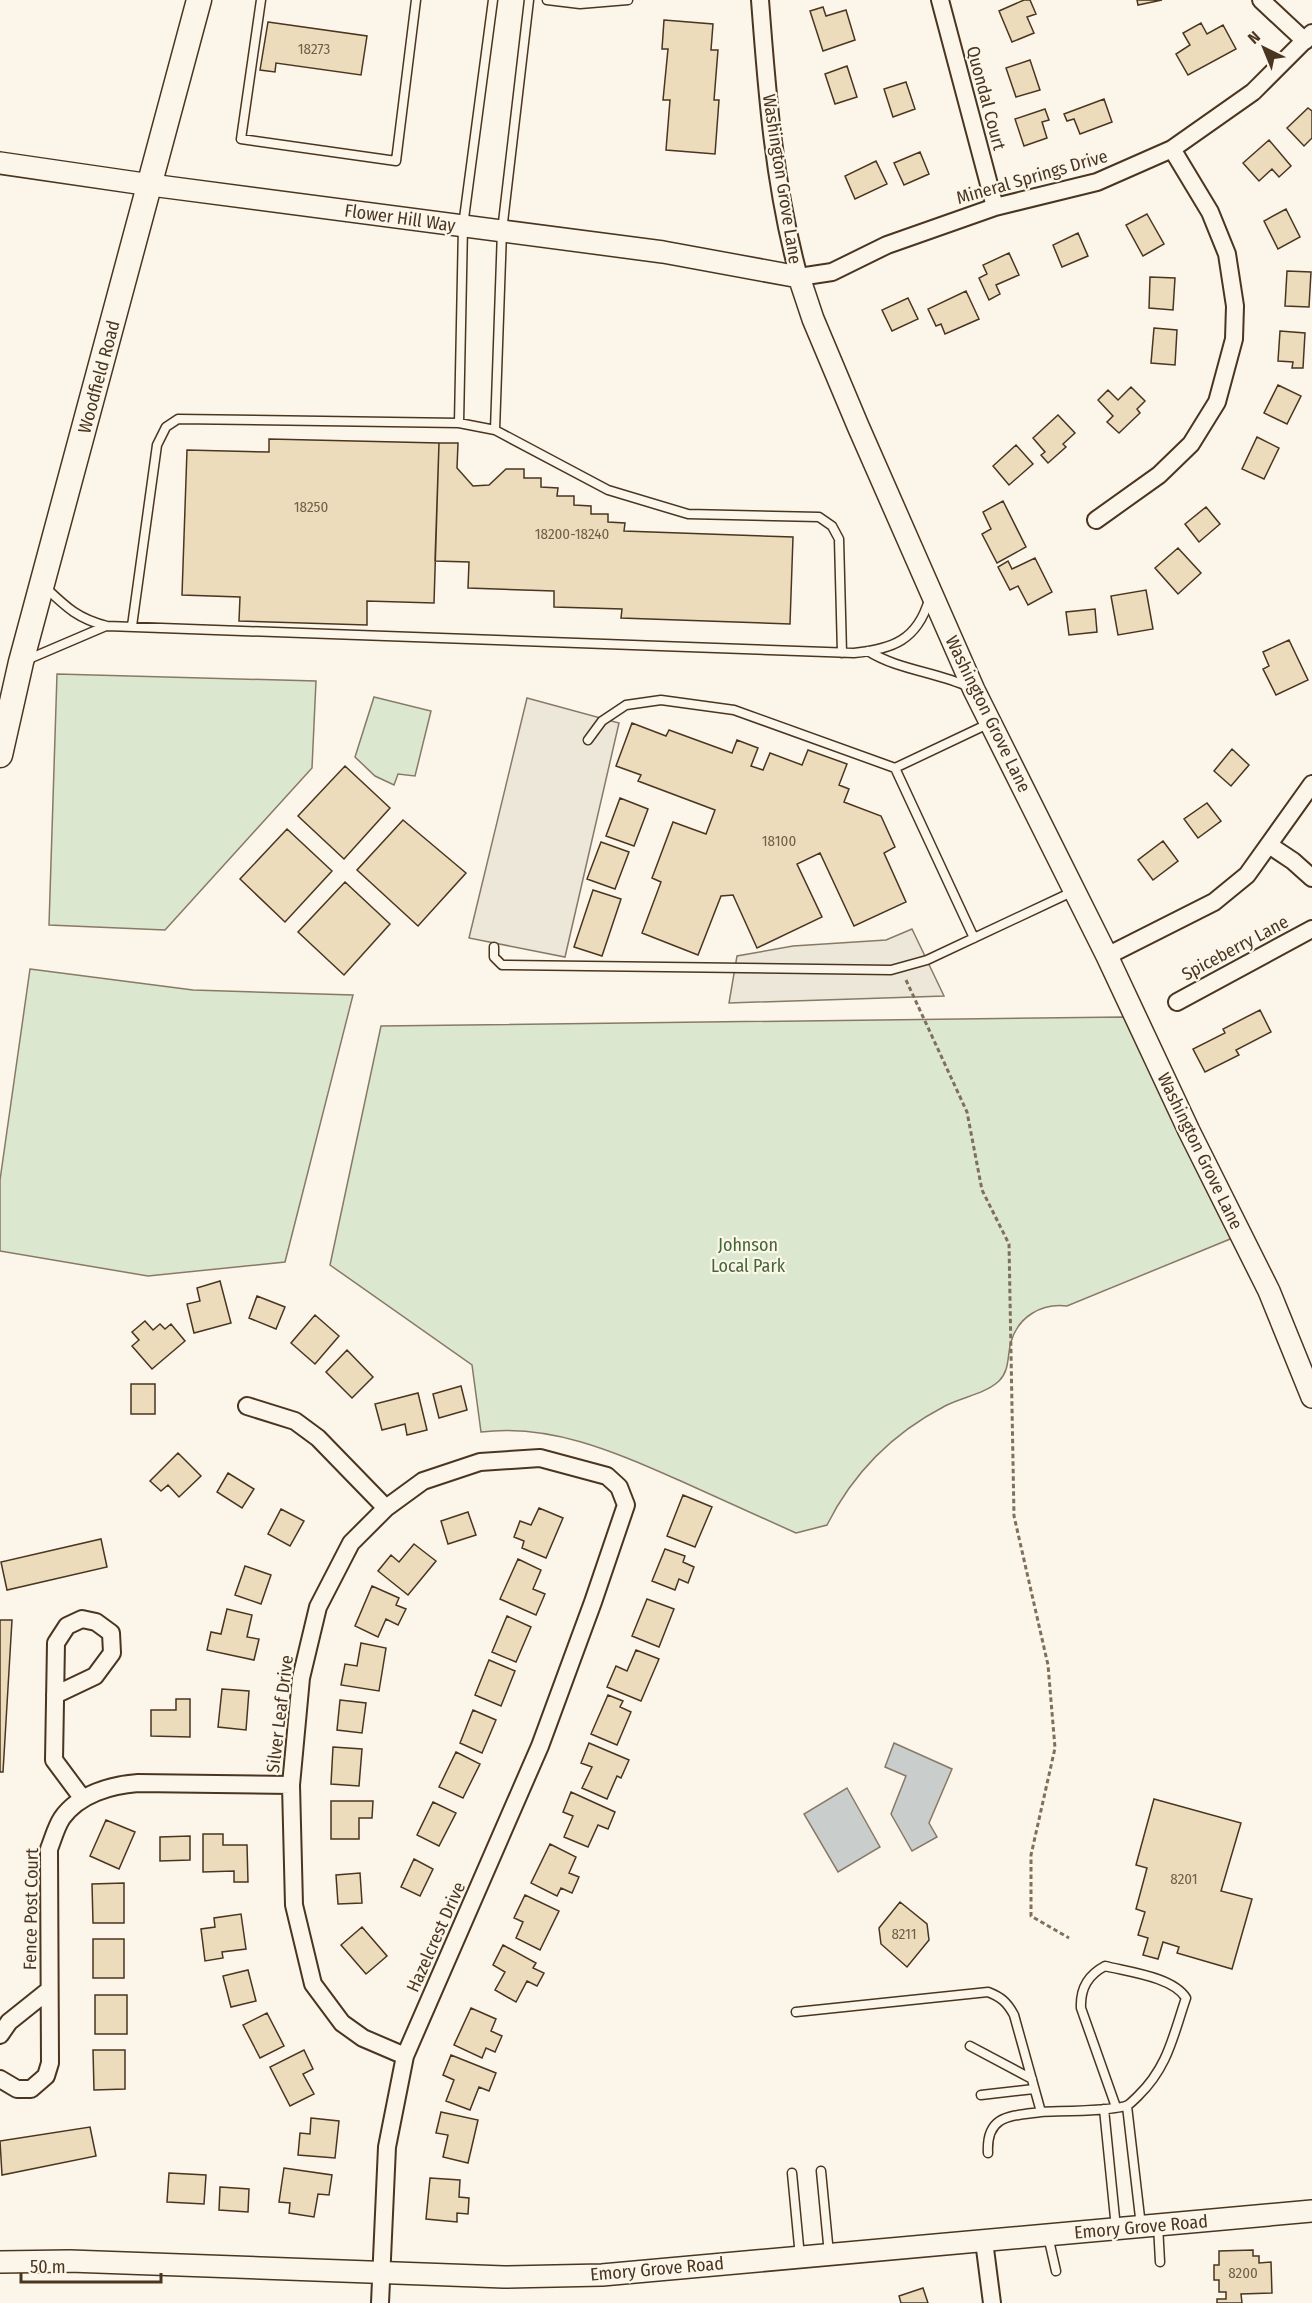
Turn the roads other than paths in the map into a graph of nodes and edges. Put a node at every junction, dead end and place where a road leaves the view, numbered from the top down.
1 (199, 0) edge
2 (261, 0) edge
3 (416, 0) edge
4 (493, 0) edge
5 (529, 0) edge
6 (547, 0) edge
7 (628, 0) edge
8 (760, 0) edge
9 (940, 0) edge
10 (1262, 0) edge
11 (1309, 37) edge
12 (1172, 149) junction
13 (0, 163) edge
14 (151, 185) junction
15 (995, 207) junction
16 (464, 226) junction
17 (502, 231) junction
18 (799, 277) junction
19 (459, 423) junction
20 (495, 430) junction
21 (1096, 520) dead end
22 (42, 585) junction
23 (931, 593) junction
24 (107, 626) junction
25 (132, 626) junction
26 (868, 651) junction
27 (843, 653) junction
28 (21, 662) junction
29 (974, 690) junction
30 (991, 723) junction
31 (588, 740) dead end
32 (0, 755) edge
33 (894, 768) junction
34 (1312, 784) edge
35 (1269, 845) junction
36 (1312, 878) edge
37 (1074, 891) junction
38 (1312, 929) edge
39 (974, 938) junction
40 (494, 947) dead end
41 (1107, 956) junction
42 (1176, 1002) dead end
43 (1312, 1397) edge
44 (248, 1406) dead end
45 (386, 1508) junction
46 (593, 1602) joint
47 (55, 1695) junction
48 (291, 1785) junction
49 (83, 1799) junction
50 (49, 1990) junction
51 (796, 2012) dead end
52 (0, 2035) edge
53 (970, 2046) dead end
54 (405, 2056) junction
55 (0, 2079) edge
56 (1032, 2079) junction
57 (1034, 2089) junction
58 (981, 2095) dead end
59 (1127, 2106) junction
60 (1116, 2108) junction
61 (1104, 2109) junction
62 (1041, 2112) junction
63 (988, 2153) dead end
64 (821, 2171) dead end
65 (792, 2173) dead end
66 (1312, 2211) edge
67 (1149, 2226) junction
68 (1116, 2229) junction
69 (1048, 2235) junction
70 (984, 2241) junction
71 (829, 2254) junction
72 (800, 2257) junction
73 (0, 2262) edge
74 (1160, 2262) dead end
75 (1056, 2271) dead end
76 (381, 2272) junction
77 (380, 2303) edge
78 (992, 2303) edge

1 - 14 main road, Woodfield Road
2 - 3 lane
4 - 16 lane
5 - 17 lane
6 - 7 lane
8 - 18 street, Washington Grove Lane
9 - 15 street, Quondal Court
10 - 11 street
11 - 12 street, Mineral Springs Drive
12 - 15 street, Mineral Springs Drive
12 - 21 street
13 - 14 street, Flower Hill Way
14 - 16 street, Flower Hill Way
14 - 22 main road, Woodfield Road
15 - 18 street, Mineral Springs Drive
16 - 17 street, Flower Hill Way
16 - 19 lane
17 - 18 street, Flower Hill Way
17 - 20 lane
18 - 23 street, Washington Grove Lane
19 - 20 lane
19 - 25 lane
20 - 27 lane
22 - 24 lane
22 - 28 main road, Woodfield Road
23 - 26 lane
23 - 29 street, Washington Grove Lane
24 - 25 lane
24 - 28 lane
25 - 27 lane
26 - 27 lane
26 - 29 lane
28 - 32 main road, Woodfield Road
29 - 30 street, Washington Grove Lane
30 - 33 lane
30 - 37 street, Washington Grove Lane
31 - 33 lane
33 - 39 lane
34 - 35 street
35 - 36 street
35 - 41 street
37 - 39 lane
37 - 41 street, Washington Grove Lane
38 - 42 street, Spiceberry Lane
39 - 40 lane
41 - 43 street, Washington Grove Lane
44 - 45 street
45 - 46 street, Silver Leaf Drive
45 - 48 street, Silver Leaf Drive
46 - 54 street, Hazelcrest Drive
47 - 47 street
47 - 49 street
48 - 49 street, Fence Post Court
48 - 54 street, Silver Leaf Drive
49 - 50 street, Fence Post Court
50 - 52 street, Fence Post Court
50 - 55 street, Fence Post Court
51 - 56 lane
53 - 56 lane
54 - 76 street, Hazelcrest Drive
56 - 57 lane
57 - 58 lane
57 - 62 lane
59 - 60 lane
59 - 60 lane
59 - 67 lane
60 - 61 lane
61 - 62 lane
61 - 68 lane
62 - 63 lane
64 - 71 lane
65 - 72 lane
66 - 67 street, Emory Grove Road
67 - 68 street, Emory Grove Road
67 - 74 lane
68 - 69 street, Emory Grove Road
69 - 70 street, Emory Grove Road
69 - 75 lane
70 - 71 street, Emory Grove Road
70 - 78 street
71 - 72 street, Emory Grove Road
72 - 76 street, Emory Grove Road
73 - 76 street, Emory Grove Road
76 - 77 street, Hazelcrest Drive

